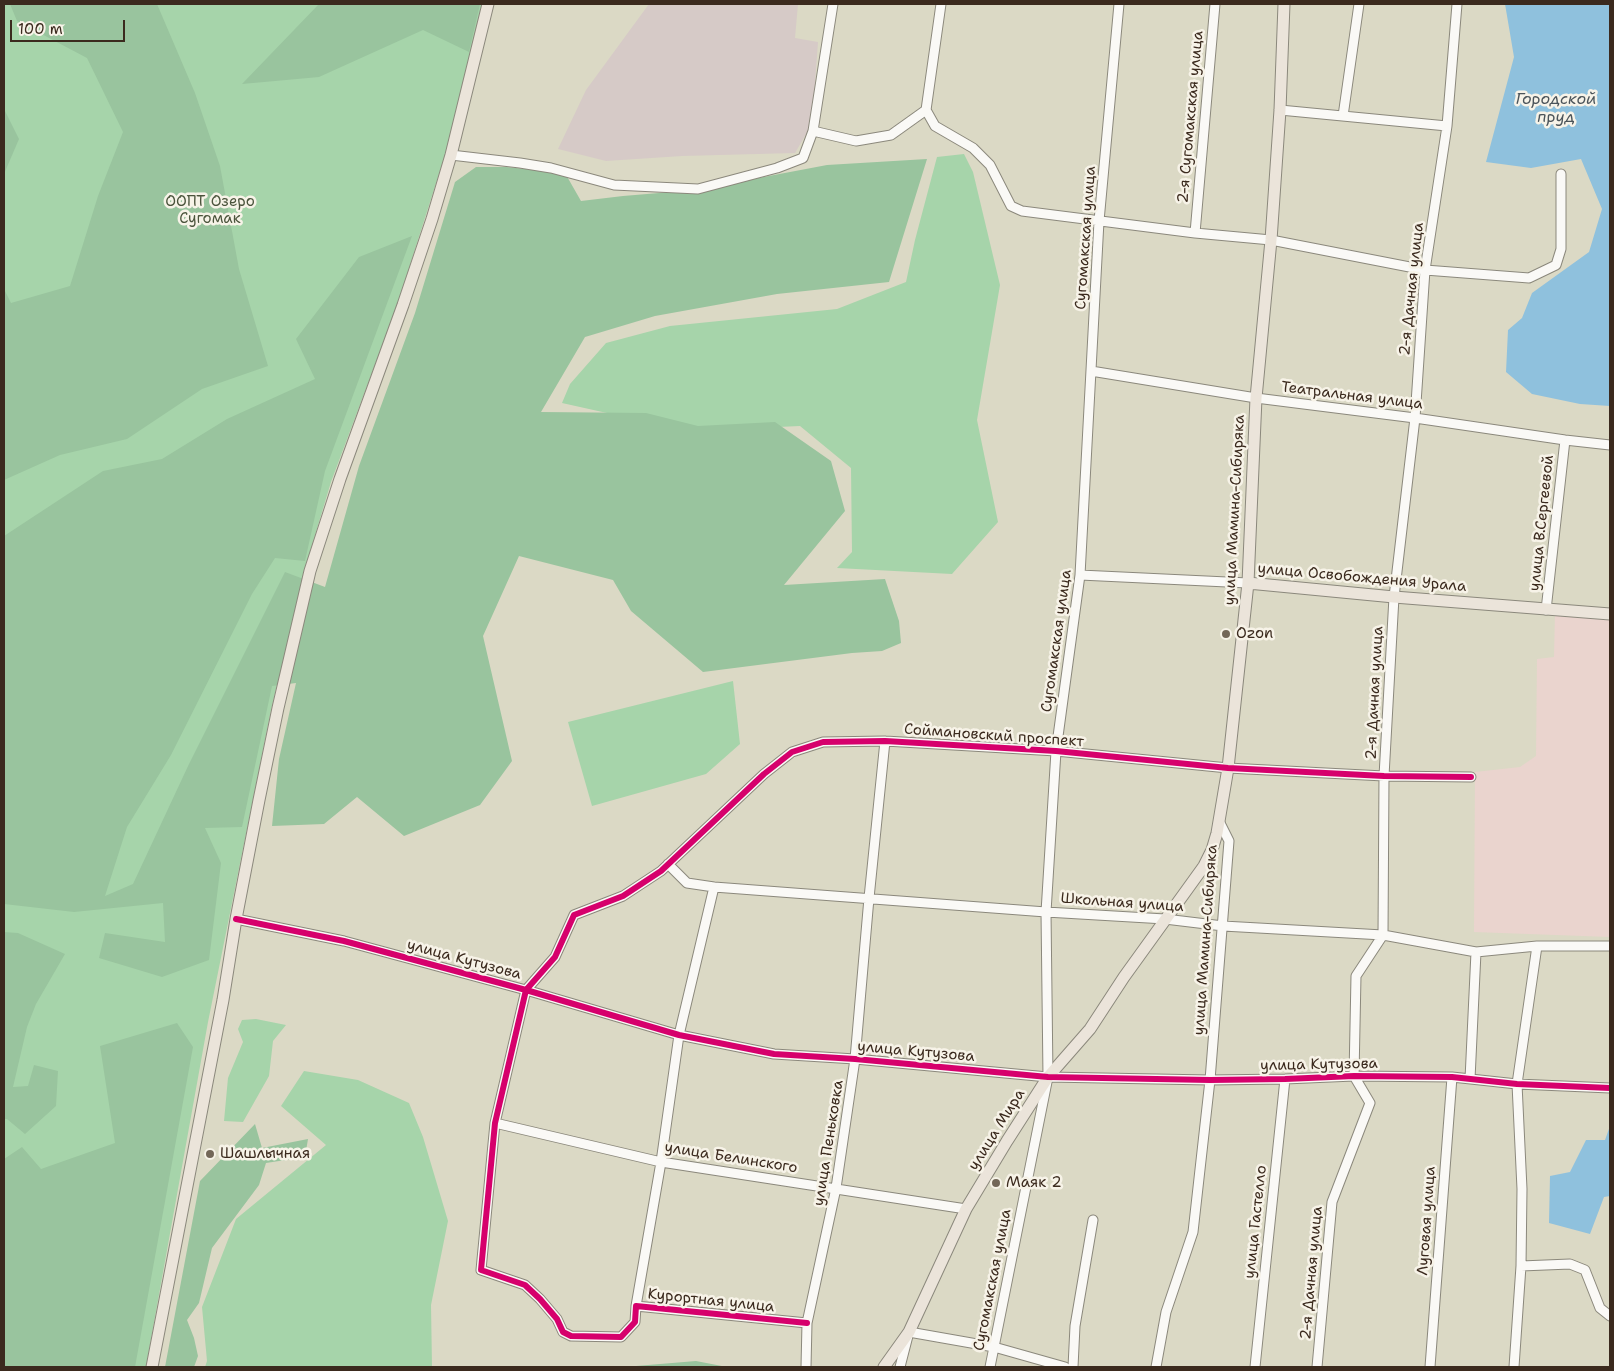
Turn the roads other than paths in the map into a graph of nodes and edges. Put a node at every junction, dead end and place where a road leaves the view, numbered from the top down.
1 (488, 4) edge
2 (833, 4) edge
3 (941, 4) edge
4 (1120, 4) edge
5 (1215, 4) edge
6 (1284, 4) edge
7 (1359, 4) edge
8 (1457, 4) edge
9 (926, 110) junction
10 (1280, 110) junction
11 (1343, 116) junction
12 (1447, 126) junction
13 (813, 131) junction
14 (451, 155) junction
15 (1561, 174) dead end
16 (1099, 221) junction
17 (1195, 233) junction
18 (1271, 240) junction
19 (1425, 270) junction
20 (1091, 371) junction
21 (1256, 398) junction
22 (1415, 418) junction
23 (1565, 440) junction
24 (1610, 445) edge
25 (1080, 575) junction
26 (1248, 583) junction
27 (1394, 597) junction
28 (1546, 610) junction
29 (1610, 614) edge
30 (885, 741) junction
31 (1056, 752) junction
32 (1228, 768) junction
33 (1384, 776) junction
34 (1471, 777) dead end
35 (1219, 821) junction
36 (668, 864) junction
37 (714, 887) junction
38 (869, 898) junction
39 (1046, 912) junction
40 (236, 919) junction
41 (1165, 919) junction
42 (1223, 926) junction
43 (1383, 935) junction
44 (1537, 946) junction
45 (1610, 946) edge
46 (1476, 952) junction
47 (526, 990) junction
48 (679, 1035) junction
49 (855, 1059) junction
50 (1354, 1076) junction
51 (1048, 1077) junction
52 (1452, 1077) junction
53 (1285, 1079) junction
54 (1470, 1079) junction
55 (1210, 1080) junction
56 (1517, 1084) junction
57 (1610, 1088) edge
58 (494, 1123) junction
59 (661, 1162) junction
60 (836, 1188) junction
61 (966, 1209) junction
62 (1093, 1220) dead end
63 (1520, 1266) junction
64 (636, 1306) junction
65 (1610, 1316) edge
66 (807, 1323) junction
67 (908, 1332) junction
68 (994, 1347) junction
69 (152, 1367) edge
70 (806, 1367) edge
71 (884, 1367) edge
72 (900, 1367) edge
73 (990, 1367) edge
74 (1065, 1367) edge
75 (1073, 1367) edge
76 (1156, 1367) edge
77 (1255, 1367) edge
78 (1317, 1367) edge
79 (1430, 1367) edge
80 (1514, 1367) edge

1 - 14 main road
2 - 13 street
3 - 9 street
4 - 16 street, Сугомакская улица
5 - 17 street, 2-я Сугомакская улица
6 - 10 main road, улица Мамина-Сибиряка
7 - 11 street
8 - 12 street, 2-я Дачная улица
9 - 13 street
9 - 16 street
10 - 11 street
10 - 18 main road, улица Мамина-Сибиряка
11 - 12 street
12 - 19 street, 2-я Дачная улица
13 - 14 street
14 - 40 main road
15 - 19 street
16 - 17 street
16 - 20 street, Сугомакская улица
17 - 18 street
18 - 19 street
18 - 21 main road, улица Мамина-Сибиряка
19 - 22 street, 2-я Дачная улица
20 - 21 street, Театральная улица
20 - 25 street, Сугомакская улица
21 - 22 street, Театральная улица
21 - 26 main road, улица Мамина-Сибиряка
22 - 23 street, Театральная улица
22 - 27 street, 2-я Дачная улица
23 - 24 street, Театральная улица
23 - 28 street, улица В.Сергеевой
25 - 26 street, улица Освобождения Урала
25 - 31 street, Сугомакская улица
26 - 27 main road, улица Освобождения Урала
26 - 32 main road, улица Мамина-Сибиряка
27 - 28 main road, улица Освобождения Урала
27 - 33 street, 2-я Дачная улица
28 - 29 main road, улица Освобождения Урала
30 - 31 street, Соймановский проспект
30 - 36 street, Соймановский проспект
30 - 38 street, улица Пеньковка
31 - 32 street, Соймановский проспект
31 - 39 street, Сугомакская улица
32 - 33 street, Соймановский проспект
32 - 35 main road, улица Мамина-Сибиряка
33 - 34 street, Соймановский проспект
33 - 43 street, 2-я Дачная улица
35 - 41 main road, улица Мира
35 - 42 street, улица Мамина-Сибиряка
36 - 37 street, Школьная улица
36 - 47 street, Соймановский проспект
37 - 38 street, Школьная улица
37 - 48 street
38 - 39 street, Школьная улица
38 - 49 street, улица Пеньковка
39 - 41 street, Школьная улица
39 - 51 street, Сугомакская улица
40 - 47 street, улица Кутузова
40 - 69 main road
41 - 42 street, Школьная улица
41 - 51 main road, улица Мира
42 - 43 street, Школьная улица
42 - 55 street, улица Мамина-Сибиряка
43 - 46 street, Школьная улица
43 - 50 street
44 - 45 street, Школьная улица
44 - 46 street, Школьная улица
44 - 56 street
46 - 54 street
47 - 48 street, улица Кутузова
47 - 58 street
48 - 49 street, улица Кутузова
48 - 59 street
49 - 51 street, улица Кутузова
49 - 60 street, улица Пеньковка
50 - 52 street, улица Кутузова
50 - 53 street, улица Кутузова
50 - 78 street, 2-я Дачная улица
51 - 55 street, улица Кутузова
51 - 61 main road, улица Мира
51 - 68 street, Сугомакская улица
52 - 54 street, улица Кутузова
52 - 79 street, Луговая улица
53 - 55 street, улица Кутузова
53 - 77 street, улица Гастелло
54 - 56 street, улица Кутузова
55 - 76 street, улица Мамина-Сибиряка
56 - 57 street, улица Кутузова
56 - 63 street
58 - 59 street, улица Белинского
58 - 64 street, Курортная улица
59 - 60 street, улица Белинского
59 - 64 street
60 - 61 street, улица Белинского
60 - 66 street, улица Пеньковка
61 - 67 main road, улица Мира
62 - 75 street
63 - 65 street
63 - 80 street
64 - 66 street, Курортная улица
66 - 70 street, улица Пеньковка
67 - 68 street
67 - 71 main road, улица Мира
67 - 72 street
68 - 73 street, Сугомакская улица
68 - 74 street

